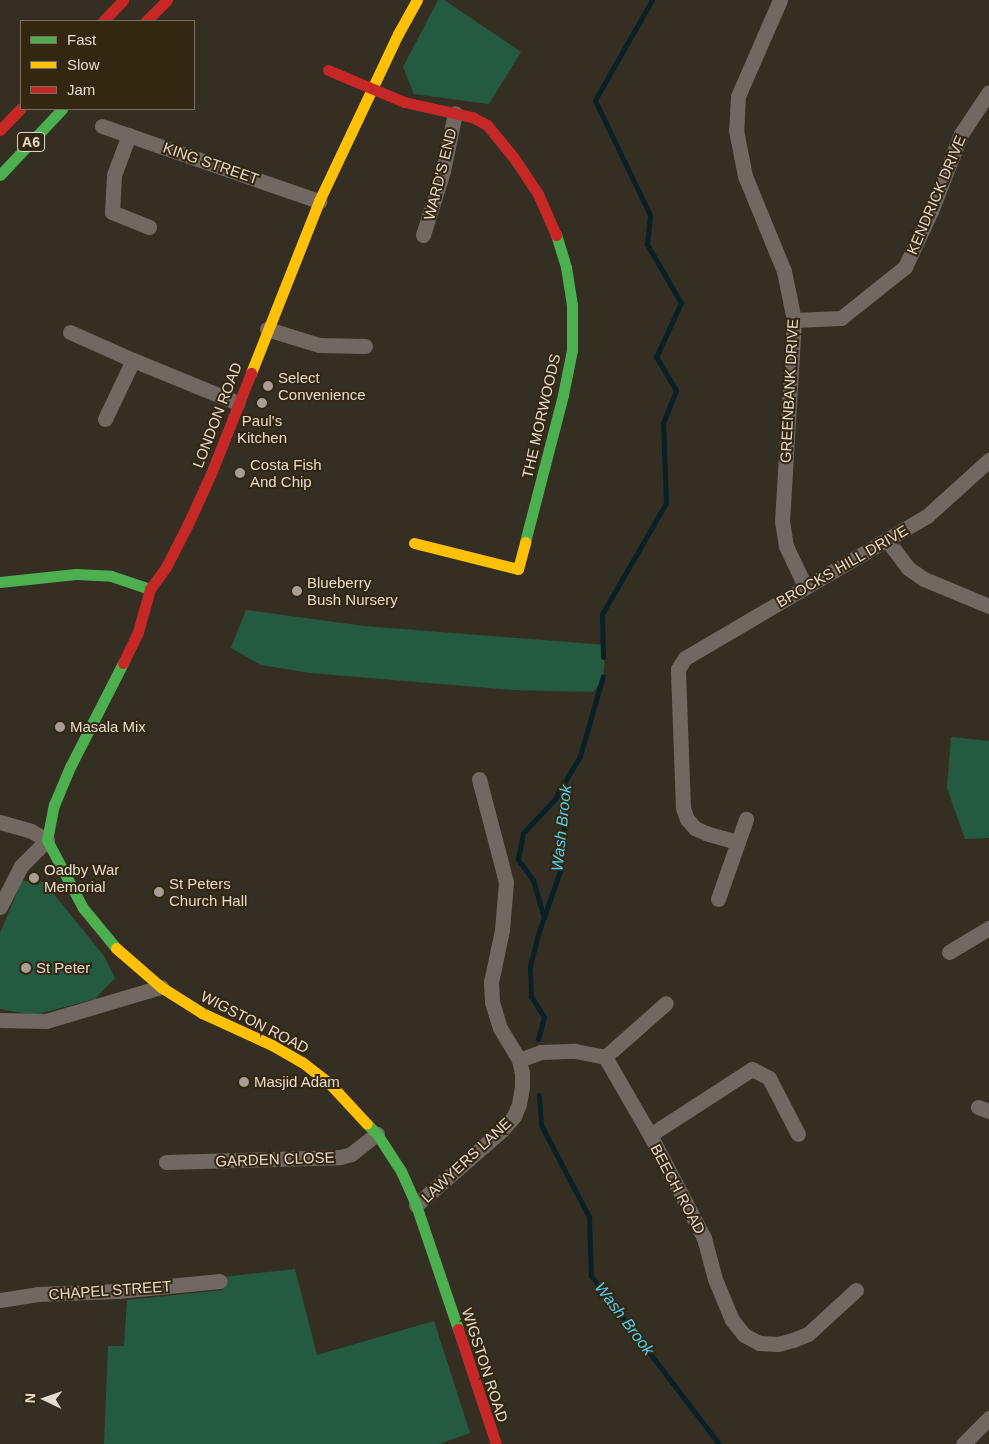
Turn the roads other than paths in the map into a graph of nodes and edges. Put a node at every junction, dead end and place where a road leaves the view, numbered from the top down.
1 (123, 0) edge
2 (167, 0) edge
3 (416, 0) edge
4 (780, 0) edge
5 (104, 20) edge
6 (147, 20) edge
7 (328, 70) dead end
8 (371, 88) junction
9 (989, 92) edge
10 (20, 109) edge
11 (61, 110) edge
12 (455, 113) junction
13 (102, 126) dead end
14 (0, 130) edge
15 (130, 135) junction
16 (0, 175) edge
17 (319, 201) junction
18 (149, 227) dead end
19 (423, 234) dead end
20 (794, 320) junction
21 (267, 329) junction
22 (70, 332) dead end
23 (365, 346) dead end
24 (133, 360) junction
25 (238, 403) junction
26 (105, 419) dead end
27 (989, 460) edge
28 (887, 540) junction
29 (414, 543) dead end
30 (0, 582) edge
31 (805, 586) junction
32 (150, 589) junction
33 (989, 606) edge
34 (479, 779) dead end
35 (746, 819) dead end
36 (0, 822) edge
37 (47, 840) junction
38 (738, 842) junction
39 (718, 899) dead end
40 (0, 907) edge
41 (989, 928) edge
42 (949, 952) dead end
43 (161, 987) junction
44 (666, 1003) dead end
45 (0, 1020) edge
46 (605, 1057) junction
47 (519, 1060) junction
48 (377, 1134) junction
49 (798, 1134) dead end
50 (650, 1135) junction
51 (166, 1162) dead end
52 (416, 1206) junction
53 (220, 1281) dead end
54 (856, 1290) dead end
55 (0, 1300) edge
56 (989, 1418) edge
57 (496, 1444) edge
58 (963, 1444) edge

1 - 5 main road
2 - 6 main road
3 - 8 main road, LONDON ROAD
4 - 20 street, GREENBANK DRIVE
7 - 8 main road, THE MORWOODS
8 - 12 main road, THE MORWOODS
8 - 17 main road, LONDON ROAD
9 - 20 street, KENDRICK DRIVE
10 - 14 main road, A6
11 - 16 main road, A6
12 - 19 street, WARD'S END
12 - 29 main road, THE MORWOODS
13 - 15 street, KING STREET
15 - 17 street, KING STREET
15 - 18 street
17 - 21 main road, LONDON ROAD
20 - 31 street, GREENBANK DRIVE
21 - 23 street
21 - 25 main road, LONDON ROAD
22 - 24 street
24 - 25 street
24 - 26 street
25 - 32 main road, LONDON ROAD
27 - 28 street, BROCKS HILL DRIVE
28 - 31 street, BROCKS HILL DRIVE
28 - 33 street
30 - 32 main road
31 - 38 street, BROCKS HILL DRIVE
32 - 37 main road, LONDON ROAD
34 - 47 street
35 - 38 street
36 - 37 street
37 - 40 street
37 - 43 main road, WIGSTON ROAD
38 - 39 street
41 - 42 street
43 - 45 street
43 - 48 main road, WIGSTON ROAD
44 - 46 street
46 - 47 street
46 - 50 street, BEECH ROAD
47 - 52 street, LAWYERS LANE
48 - 51 street, GARDEN CLOSE
48 - 52 main road, WIGSTON ROAD
49 - 50 street
50 - 54 street, BEECH ROAD
52 - 57 main road, WIGSTON ROAD
53 - 55 street, CHAPEL STREET
56 - 58 street

